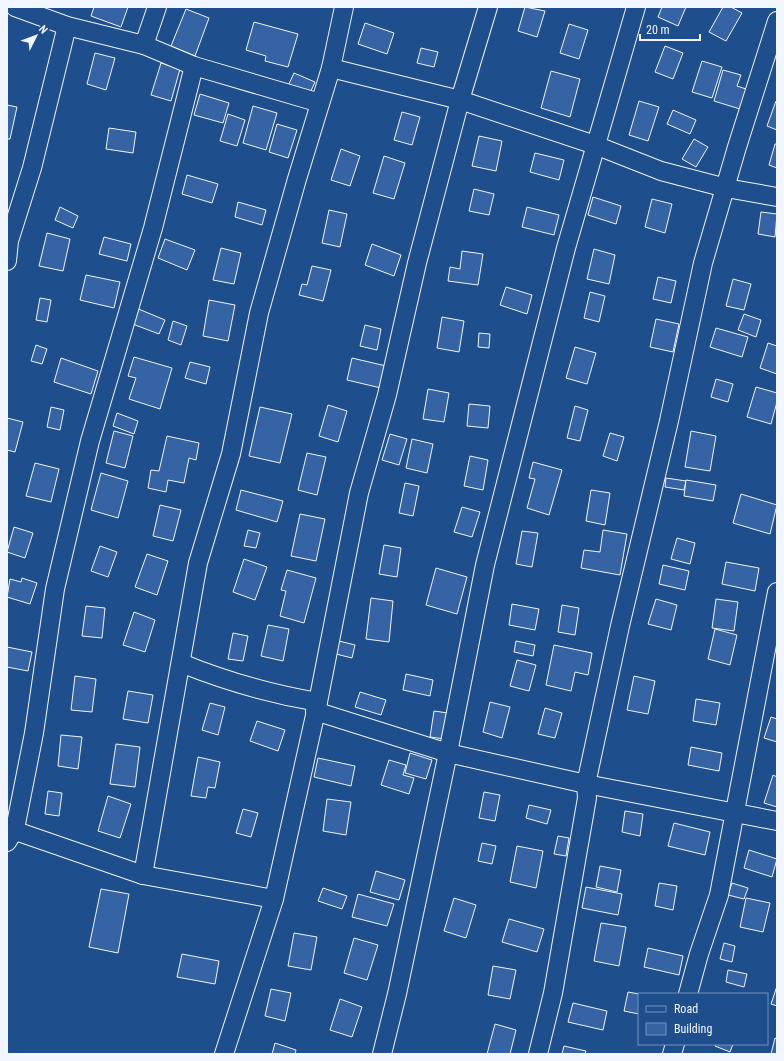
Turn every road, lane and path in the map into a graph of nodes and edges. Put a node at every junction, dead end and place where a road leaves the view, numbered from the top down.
1 (15, 7) edge
2 (157, 7) edge
3 (344, 7) edge
4 (488, 7) edge
5 (636, 7) edge
6 (777, 21) edge
7 (67, 26) junction
8 (144, 45) junction
9 (194, 66) junction
10 (331, 68) junction
11 (460, 100) junction
12 (320, 103) junction
13 (595, 145) junction
14 (726, 188) junction
15 (777, 198) edge
16 (7, 261) edge
17 (777, 592) edge
18 (181, 663) junction
19 (316, 706) junction
20 (448, 753) junction
21 (586, 784) junction
22 (734, 812) junction
23 (777, 821) edge
24 (10, 833) edge
25 (143, 875) junction
26 (274, 899) junction
27 (688, 993) edge
28 (224, 1054) edge
29 (382, 1054) edge
30 (538, 1054) edge

1 - 7 street
2 - 8 street
3 - 10 street
4 - 11 street
5 - 13 street
6 - 14 street
7 - 8 street
7 - 16 street
8 - 9 street
9 - 12 street
9 - 24 street
10 - 11 street
10 - 12 street
11 - 13 street
11 - 19 street
12 - 18 street
13 - 14 street
13 - 20 street
14 - 15 street
14 - 21 street
17 - 22 street
18 - 19 street
18 - 25 street
19 - 20 street
19 - 26 street
20 - 21 street
20 - 29 street
21 - 22 street
21 - 30 street
22 - 23 street
22 - 27 street
24 - 25 street
25 - 26 street
26 - 28 street

